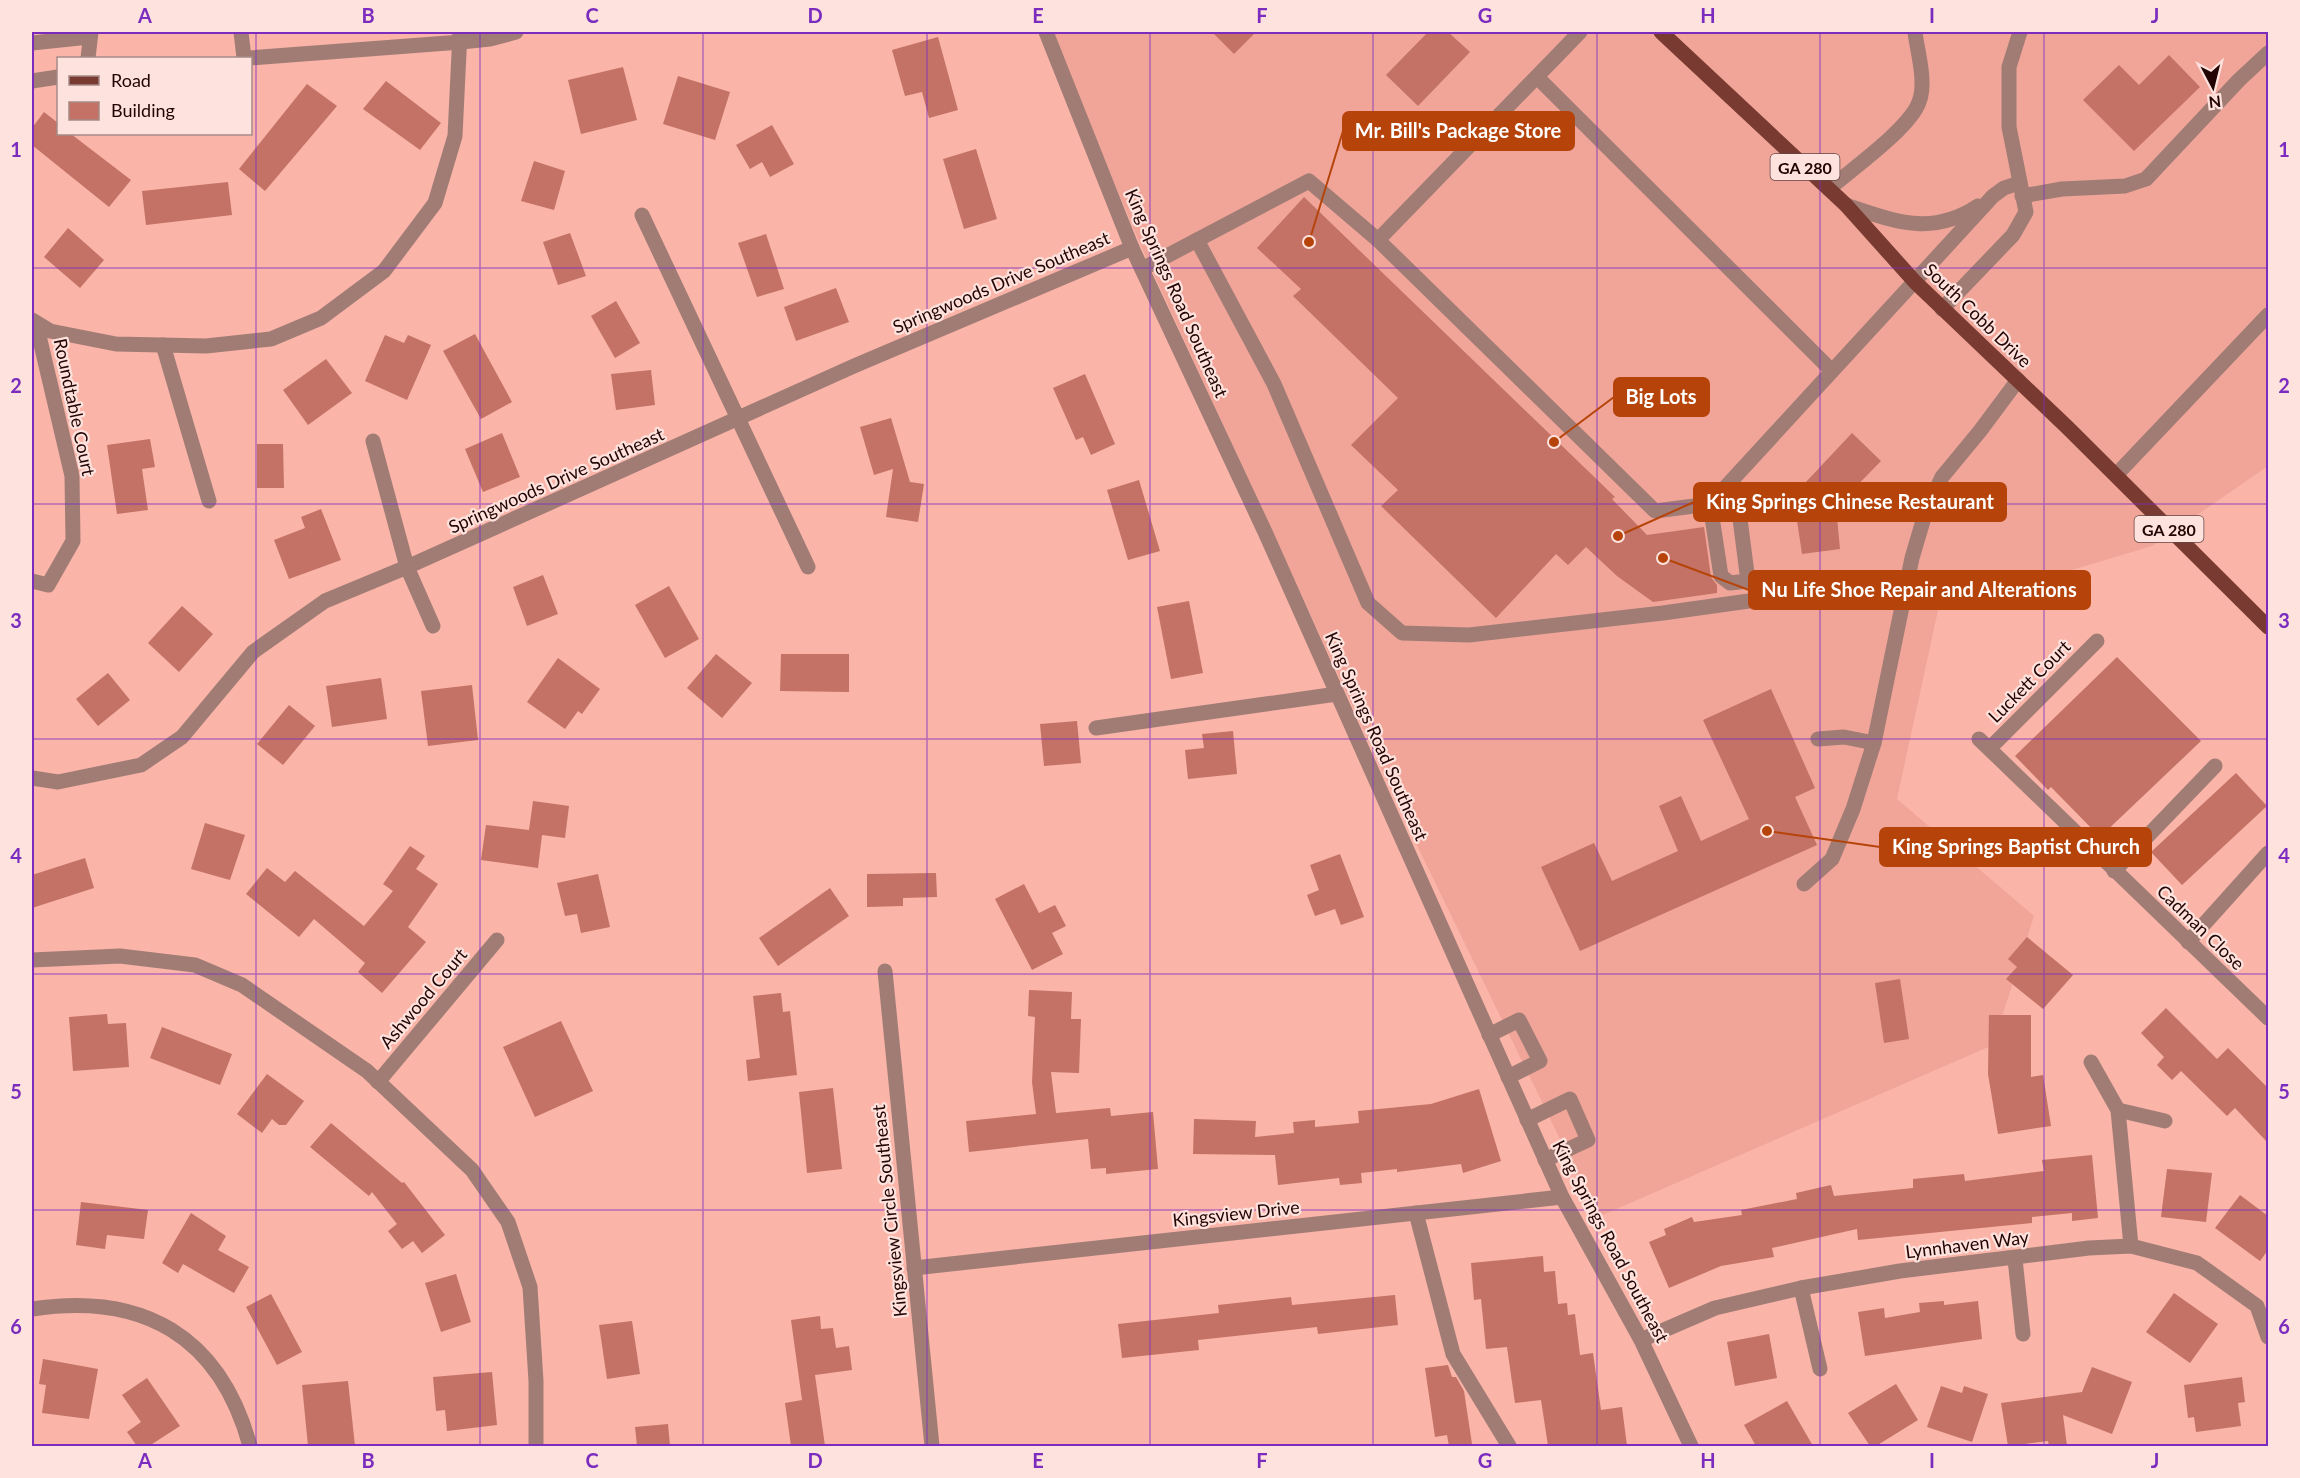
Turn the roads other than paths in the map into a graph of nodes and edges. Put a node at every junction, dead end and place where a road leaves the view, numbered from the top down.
1 (241, 32) edge
2 (516, 32) edge
3 (1046, 32) edge
4 (1580, 32) edge
5 (1661, 32) edge
6 (1915, 32) edge
7 (2020, 32) edge
8 (90, 34) edge
9 (460, 37) edge
10 (32, 43) edge
11 (2268, 53) edge
12 (88, 57) edge
13 (244, 57) edge
14 (252, 58) edge
15 (1537, 76) junction
16 (57, 77) edge
17 (32, 81) edge
18 (1829, 189) junction
19 (2021, 190) junction
20 (1993, 196) junction
21 (1846, 205) junction
22 (642, 215) dead end
23 (1197, 240) junction
24 (1378, 240) junction
25 (1132, 248) junction
26 (1142, 269) junction
27 (1915, 282) junction
28 (1942, 309) junction
29 (2268, 315) edge
30 (34, 321) edge
31 (163, 345) junction
32 (1832, 372) junction
33 (2018, 380) junction
34 (739, 420) junction
35 (373, 441) dead end
36 (2115, 475) junction
37 (1731, 483) junction
38 (209, 501) dead end
39 (1710, 504) junction
40 (407, 567) junction
41 (808, 567) dead end
42 (1907, 579) junction
43 (32, 580) edge
44 (433, 626) dead end
45 (2268, 627) edge
46 (2097, 641) dead end
47 (1337, 694) junction
48 (1096, 728) dead end
49 (1818, 739) dead end
50 (1874, 743) junction
51 (1984, 744) joint
52 (2215, 766) dead end
53 (32, 778) edge
54 (2268, 853) edge
55 (2114, 871) junction
56 (1804, 884) dead end
57 (497, 940) dead end
58 (2188, 942) junction
59 (32, 960) edge
60 (885, 971) dead end
61 (2268, 1018) edge
62 (1489, 1035) junction
63 (2091, 1062) dead end
64 (1508, 1077) junction
65 (378, 1082) junction
66 (2118, 1110) junction
67 (1527, 1120) junction
68 (2165, 1121) dead end
69 (1545, 1160) junction
70 (1562, 1197) junction
71 (1416, 1213) junction
72 (2131, 1246) junction
73 (2015, 1259) junction
74 (914, 1268) junction
75 (1801, 1288) junction
76 (2263, 1303) edge
77 (32, 1308) edge
78 (2023, 1334) dead end
79 (2268, 1337) edge
80 (1641, 1340) junction
81 (1820, 1369) dead end
82 (250, 1446) edge
83 (536, 1446) edge
84 (932, 1446) edge
85 (1509, 1446) edge
86 (1691, 1446) edge

1 - 13 street
2 - 9 street
3 - 25 street, King Springs Road Southeast
4 - 15 street
5 - 18 main road, South Cobb Drive / GA 280
6 - 18 street
7 - 19 street
8 - 10 street
8 - 12 street
9 - 14 street
9 - 31 street
11 - 19 street
15 - 24 street
15 - 32 street
16 - 17 street
18 - 21 main road, South Cobb Drive / GA 280
19 - 20 street
19 - 28 street
20 - 21 street
20 - 27 street
21 - 27 main road, South Cobb Drive / GA 280
22 - 34 street
23 - 24 street
23 - 26 street
23 - 42 street
24 - 39 street
25 - 26 street, King Springs Road Southeast
25 - 34 street, Springwoods Drive Southeast
26 - 47 street, King Springs Road Southeast
27 - 28 main road, South Cobb Drive / GA 280
27 - 32 street
28 - 33 main road, South Cobb Drive / GA 280
29 - 36 street
30 - 31 street
30 - 43 street, Roundtable Court
31 - 38 street
32 - 37 street
33 - 36 main road, South Cobb Drive / GA 280
33 - 42 street
34 - 40 street, Springwoods Drive Southeast
34 - 41 street
35 - 40 street
36 - 45 main road, South Cobb Drive / GA 280
37 - 39 street
37 - 39 street
40 - 44 street
40 - 53 street, Springwoods Drive Southeast
42 - 50 street
46 - 51 street, Luckett Court
47 - 48 street
47 - 62 street, King Springs Road Southeast
49 - 50 street
50 - 56 street
51 - 55 street, Cadman Close
52 - 55 street
54 - 58 street
55 - 58 street, Cadman Close
57 - 65 street, Ashwood Court
58 - 61 street, Cadman Close
59 - 65 street
60 - 74 street, Kingsview Circle Southeast
62 - 64 street, King Springs Road Southeast
62 - 64 street
63 - 66 street
64 - 67 street, King Springs Road Southeast
65 - 83 street
66 - 68 street
66 - 72 street
67 - 69 street, King Springs Road Southeast
67 - 69 street
69 - 70 street, King Springs Road Southeast
70 - 71 street, Kingsview Drive
70 - 80 street, King Springs Road Southeast
71 - 74 street, Kingsview Drive
71 - 85 street
72 - 73 street, Lynnhaven Way
72 - 76 street, Lynnhaven Way
73 - 75 street, Lynnhaven Way
73 - 78 street
74 - 84 street, Kingsview Circle Southeast
75 - 80 street, Lynnhaven Way
75 - 81 street
76 - 79 street, Lynnhaven Way
77 - 82 street
80 - 86 street, King Springs Road Southeast

